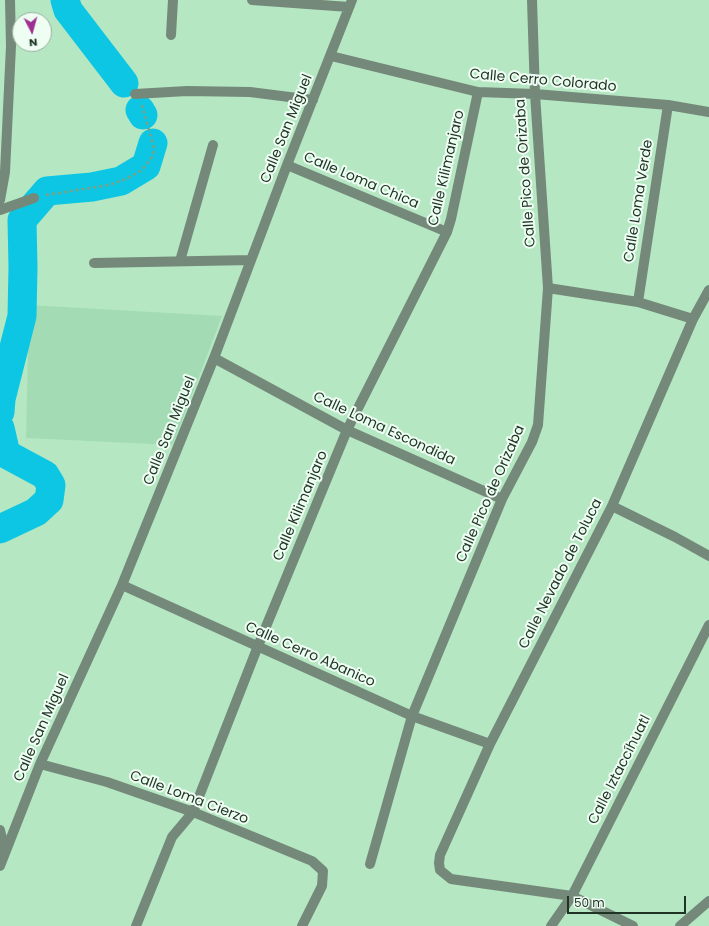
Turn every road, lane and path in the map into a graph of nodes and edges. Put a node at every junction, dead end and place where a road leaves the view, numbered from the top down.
1 (10, 0) edge
2 (173, 0) edge
3 (252, 0) edge
4 (532, 0) edge
5 (351, 4) edge
6 (171, 34) dead end
7 (331, 56) junction
8 (5, 87) edge
9 (478, 92) junction
10 (136, 94) joint
11 (534, 94) junction
12 (313, 100) junction
13 (668, 105) junction
14 (709, 112) edge
15 (213, 144) dead end
16 (287, 165) junction
17 (34, 198) joint
18 (0, 200) edge
19 (0, 210) edge
20 (447, 232) junction
21 (251, 260) junction
22 (180, 261) junction
23 (94, 263) dead end
24 (548, 288) junction
25 (709, 290) edge
26 (638, 302) junction
27 (693, 319) junction
28 (214, 358) junction
29 (347, 430) junction
30 (502, 499) junction
31 (612, 506) junction
32 (709, 556) edge
33 (122, 585) junction
34 (709, 625) edge
35 (258, 646) junction
36 (412, 716) junction
37 (490, 744) junction
38 (40, 764) junction
39 (193, 812) junction
40 (0, 830) edge
41 (5, 852) junction
42 (370, 864) dead end
43 (0, 866) edge
44 (572, 896) junction
45 (709, 901) edge
46 (304, 925) edge
47 (136, 926) edge
48 (551, 926) edge
49 (633, 926) edge
50 (680, 926) edge

1 - 8 street
2 - 6 street
3 - 5 street
4 - 11 street, Calle Pico de Orizaba
5 - 7 street, Calle San Miguel
7 - 9 street, Calle Cerro Colorado
7 - 12 street, Calle San Miguel
8 - 18 street
9 - 11 street, Calle Cerro Colorado
9 - 20 street, Calle Kilimanjaro
10 - 12 street
10 - 17 path
11 - 13 street, Calle Cerro Colorado
11 - 24 street, Calle Pico de Orizaba
12 - 16 street, Calle San Miguel
13 - 14 street, Calle Cerro Colorado
13 - 26 street, Calle Loma Verde
15 - 22 street
16 - 20 street, Calle Loma Chica
16 - 21 street, Calle San Miguel
17 - 19 street
20 - 29 street, Calle Kilimanjaro
21 - 22 street
21 - 28 street, Calle San Miguel
22 - 23 street
24 - 26 street
24 - 30 street, Calle Pico de Orizaba
25 - 27 street, Calle Nevado de Toluca
26 - 27 street
27 - 31 street, Calle Nevado de Toluca
28 - 29 street, Calle Loma Escondida
28 - 33 street, Calle San Miguel
29 - 30 street, Calle Loma Escondida
29 - 35 street, Calle Kilimanjaro
30 - 36 street, Calle Pico de Orizaba
31 - 32 street
31 - 37 street, Calle Nevado de Toluca
33 - 35 street, Calle Cerro Abanico
33 - 38 street, Calle San Miguel
34 - 44 street, Calle Iztaccíhuatl
35 - 36 street, Calle Cerro Abanico
35 - 39 street, Calle Kilimanjaro
36 - 37 street, Calle Cerro Abanico
36 - 42 street, Calle Pico de Orizaba
37 - 44 street, Calle Nevado de Toluca
38 - 39 street, Calle Loma Cierzo
38 - 41 street, Calle San Miguel
39 - 46 street, Calle Loma Cierzo
39 - 47 street, Calle Kilimanjaro
40 - 41 street
41 - 43 street, Calle San Miguel
44 - 48 street, Calle Iztaccíhuatl
44 - 49 street
45 - 50 street

